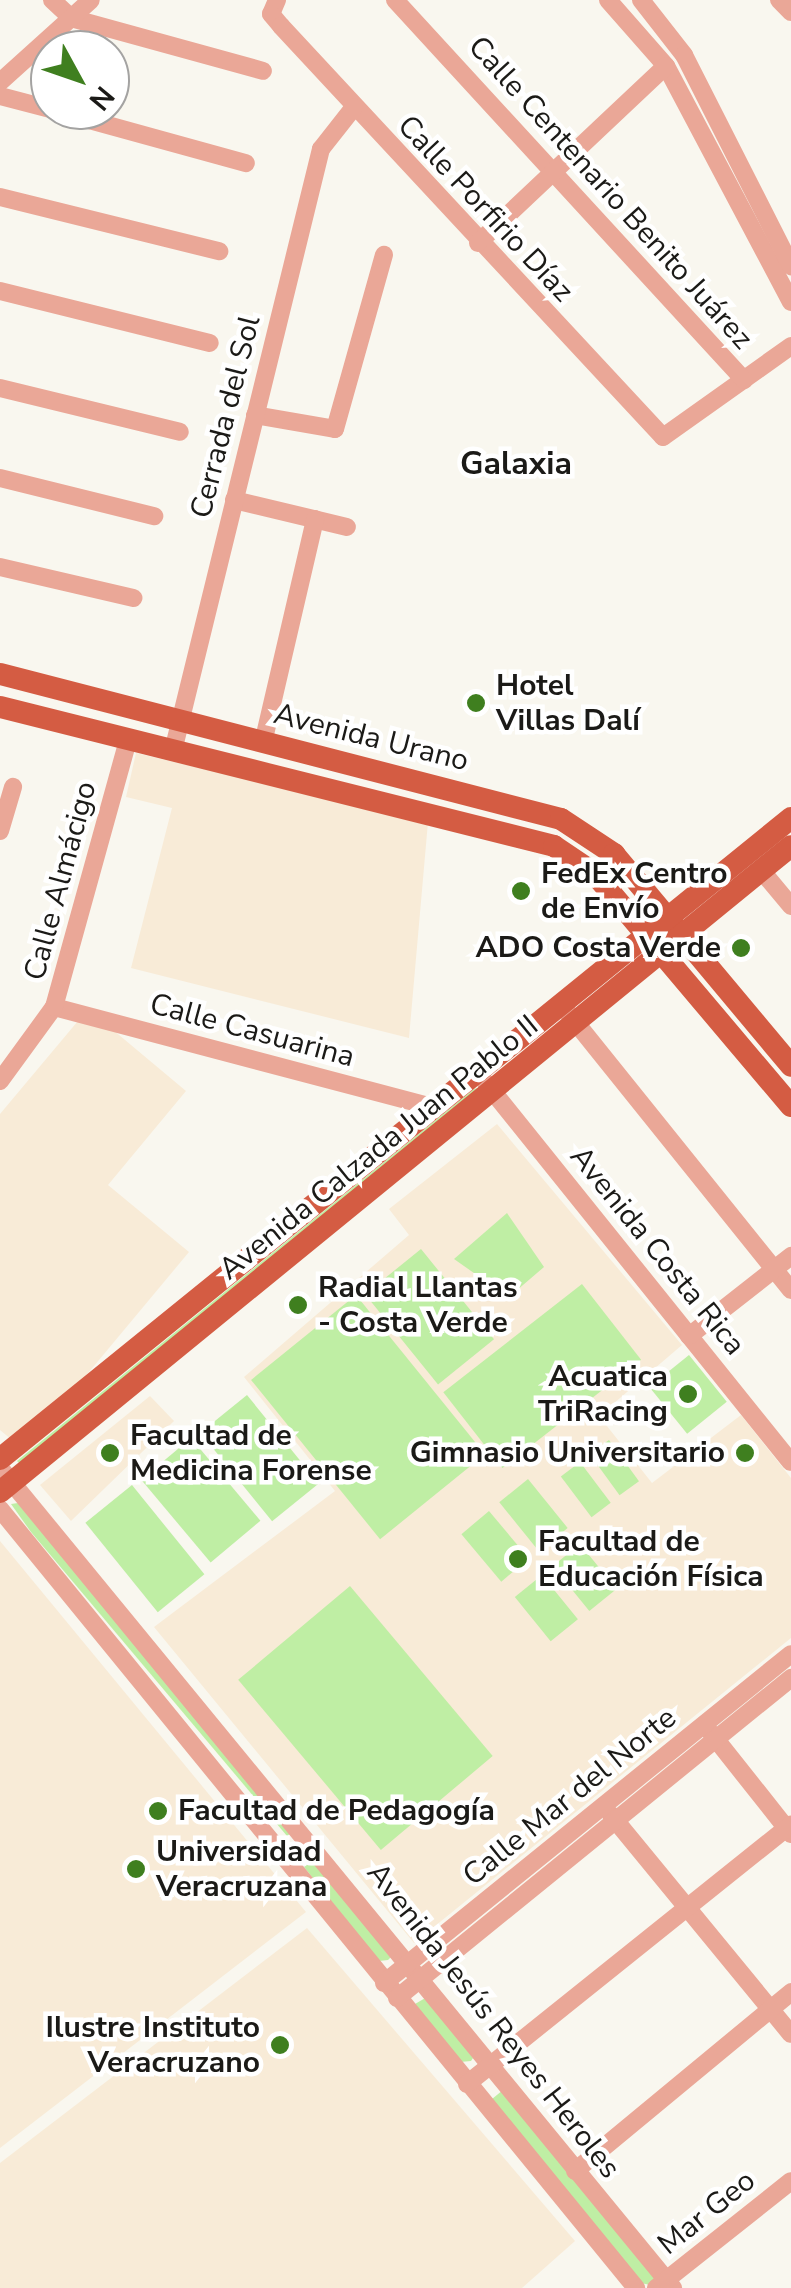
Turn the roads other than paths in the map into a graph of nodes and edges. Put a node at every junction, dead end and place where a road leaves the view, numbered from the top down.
1 (52, 0) edge
2 (91, 0) edge
3 (395, 0) edge
4 (608, 0) edge
5 (641, 0) edge
6 (780, 0) edge
7 (274, 7) edge
8 (791, 12) edge
9 (71, 18) junction
10 (666, 66) junction
11 (4, 71) edge
12 (263, 72) dead end
13 (0, 96) edge
14 (30, 104) edge
15 (354, 107) junction
16 (127, 130) edge
17 (246, 162) dead end
18 (555, 172) junction
19 (0, 197) edge
20 (478, 243) junction
21 (220, 251) dead end
22 (384, 256) dead end
23 (791, 266) edge
24 (0, 291) edge
25 (791, 302) edge
26 (210, 343) dead end
27 (791, 346) edge
28 (744, 380) junction
29 (0, 388) edge
30 (256, 416) junction
31 (180, 432) dead end
32 (0, 478) edge
33 (234, 500) junction
34 (154, 516) dead end
35 (315, 519) junction
36 (347, 527) dead end
37 (0, 568) edge
38 (132, 598) dead end
39 (0, 674) edge
40 (0, 707) edge
41 (180, 722) junction
42 (128, 740) junction
43 (263, 743) junction
44 (173, 752) junction
45 (438, 784) junction
46 (13, 787) dead end
47 (431, 812) junction
48 (791, 818) edge
49 (0, 831) edge
50 (791, 846) edge
51 (762, 870) junction
52 (791, 906) edge
53 (677, 926) junction
54 (657, 943) junction
55 (562, 1006) junction
56 (54, 1007) junction
57 (578, 1024) junction
58 (791, 1066) edge
59 (480, 1074) junction
60 (0, 1081) edge
61 (496, 1094) junction
62 (791, 1106) edge
63 (436, 1108) junction
64 (791, 1256) edge
65 (774, 1270) junction
66 (791, 1290) edge
67 (689, 1336) junction
68 (0, 1459) edge
69 (791, 1462) edge
70 (4, 1480) edge
71 (0, 1509) edge
72 (791, 1654) edge
73 (791, 1678) edge
74 (710, 1732) junction
75 (604, 1806) junction
76 (617, 1822) junction
77 (789, 1829) edge
78 (688, 1909) junction
79 (410, 1961) junction
80 (423, 1978) junction
81 (384, 1983) junction
82 (791, 1992) edge
83 (397, 1998) junction
84 (770, 2010) junction
85 (791, 2034) edge
86 (491, 2066) junction
87 (467, 2084) junction
88 (576, 2171) junction
89 (791, 2181) edge
90 (665, 2285) edge
91 (636, 2288) edge

1 - 9 street
2 - 9 street
3 - 18 street, Calle Centenario Benito Juárez
4 - 10 street
5 - 23 street
6 - 8 street
7 - 15 street, Calle Porfirio Díaz
9 - 11 street
9 - 12 street
10 - 18 street
10 - 25 street
13 - 14 street
15 - 20 street, Calle Porfirio Díaz
15 - 30 street, Cerrada del Sol
16 - 17 street
18 - 20 street
18 - 28 street, Calle Centenario Benito Juárez
19 - 21 street
20 - 28 street, Calle Porfirio Díaz
22 - 30 street
24 - 26 street
27 - 28 street
29 - 31 street
30 - 33 street, Cerrada del Sol
32 - 34 street
33 - 35 street
33 - 41 street, Cerrada del Sol
35 - 36 street
35 - 43 street
37 - 38 street
39 - 41 main road, Avenida Urano
40 - 42 main road, Avenida Urano
41 - 43 main road, Avenida Urano
41 - 44 street, Cerrada del Sol
42 - 44 main road, Avenida Urano
42 - 56 street, Calle Almácigo
43 - 45 main road, Avenida Urano
44 - 47 main road, Avenida Urano
45 - 47 main road
45 - 53 main road, Avenida Urano
46 - 49 street
47 - 54 main road, Avenida Urano
48 - 53 main road, Avenida Calzada Juan Pablo II
50 - 51 main road, Avenida Calzada Juan Pablo II
51 - 52 street
51 - 53 main road, Avenida Calzada Juan Pablo II
53 - 54 main road, Avenida Calzada Juan Pablo II
53 - 58 main road, Avenida Urano
54 - 55 main road, Avenida Calzada Juan Pablo II
54 - 57 main road, Avenida Calzada Juan Pablo II
54 - 62 main road, Avenida Urano
55 - 57 street
55 - 59 main road, Avenida Calzada Juan Pablo II
56 - 60 street, Calle Almácigo
56 - 63 street, Calle Casuarina
57 - 61 main road, Avenida Calzada Juan Pablo II
57 - 65 street
59 - 61 street, Avenida Costa Rica
59 - 63 main road, Avenida Calzada Juan Pablo II
61 - 67 street, Avenida Costa Rica
61 - 70 main road, Avenida Calzada Juan Pablo II
63 - 68 main road, Avenida Calzada Juan Pablo II
64 - 65 street
65 - 66 street
65 - 67 street
67 - 69 street, Avenida Costa Rica
70 - 79 street, Avenida Jesús Reyes Heroles
71 - 81 street, Avenida Jesús Reyes Heroles
72 - 74 street, Calle Mar del Norte
73 - 74 street, Calle Mar del Norte
74 - 75 street, Calle Mar del Norte
74 - 76 street, Calle Mar del Norte
74 - 77 street
75 - 76 street
75 - 79 street, Calle Mar del Norte
76 - 78 street
76 - 80 street, Calle Mar del Norte
77 - 78 street
78 - 84 street
78 - 86 street
79 - 80 street, Avenida Jesús Reyes Heroles
79 - 81 street, Calle Mar del Norte
80 - 83 street, Calle Mar del Norte
80 - 86 street, Avenida Jesús Reyes Heroles
81 - 83 street, Avenida Jesús Reyes Heroles
82 - 84 street
83 - 87 street, Avenida Jesús Reyes Heroles
84 - 85 street
84 - 88 street
86 - 87 street
86 - 88 street, Avenida Jesús Reyes Heroles
87 - 91 street, Avenida Jesús Reyes Heroles
88 - 90 street, Avenida Jesús Reyes Heroles
89 - 90 street, Mar Geo

